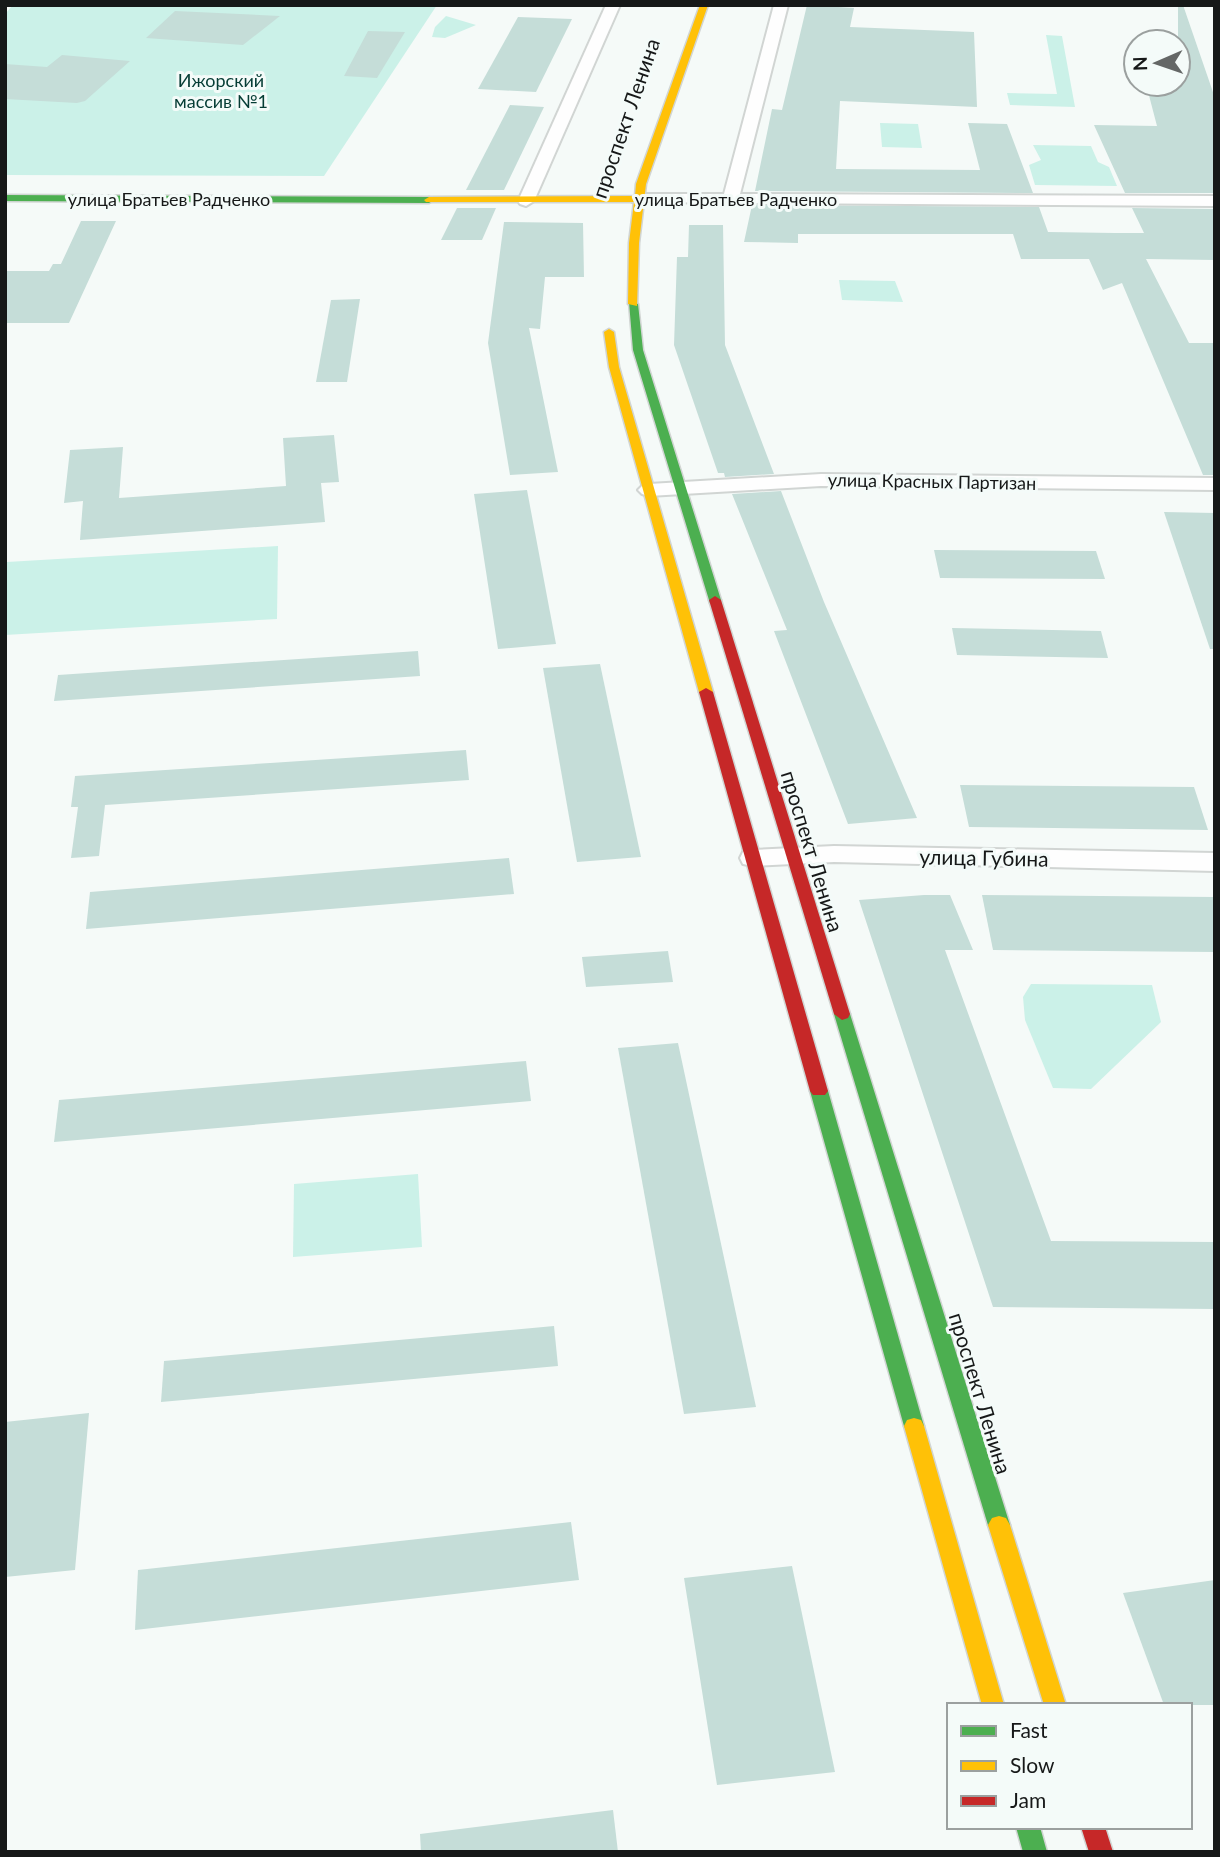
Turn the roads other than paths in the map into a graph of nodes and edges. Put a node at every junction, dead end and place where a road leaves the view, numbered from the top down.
1 (613, 5) edge
2 (687, 5) edge
3 (704, 5) edge
4 (781, 5) edge
5 (678, 31) dead end
6 (620, 183) dead end
7 (5, 198) edge
8 (731, 198) junction
9 (638, 199) junction
10 (526, 201) junction
11 (1215, 201) edge
12 (615, 208) junction
13 (608, 319) dead end
14 (1215, 484) edge
15 (680, 488) junction
16 (649, 490) junction
17 (793, 855) junction
18 (753, 858) junction
19 (1215, 862) edge
20 (992, 1703) edge
21 (1054, 1703) edge
22 (1028, 1829) edge
23 (1094, 1829) edge
24 (1034, 1852) edge
25 (1101, 1852) edge

1 - 10 street
2 - 5 main road, проспект Ленина
3 - 9 main road, проспект Ленина
4 - 8 street
6 - 12 main road, проспект Ленина
7 - 10 main road, улица Братьев Радченко
8 - 9 street, улица Братьев Радченко
8 - 11 street, улица Братьев Радченко
9 - 12 main road, улица Братьев Радченко
9 - 15 main road, проспект Ленина
10 - 12 main road, улица Братьев Радченко
13 - 16 main road
14 - 15 street, улица Красных Партизан
15 - 16 street, улица Красных Партизан
15 - 17 main road, проспект Ленина
16 - 18 main road
17 - 18 street, улица Губина
17 - 19 street, улица Губина
17 - 21 main road, проспект Ленина
18 - 20 main road
22 - 24 main road
23 - 25 main road

